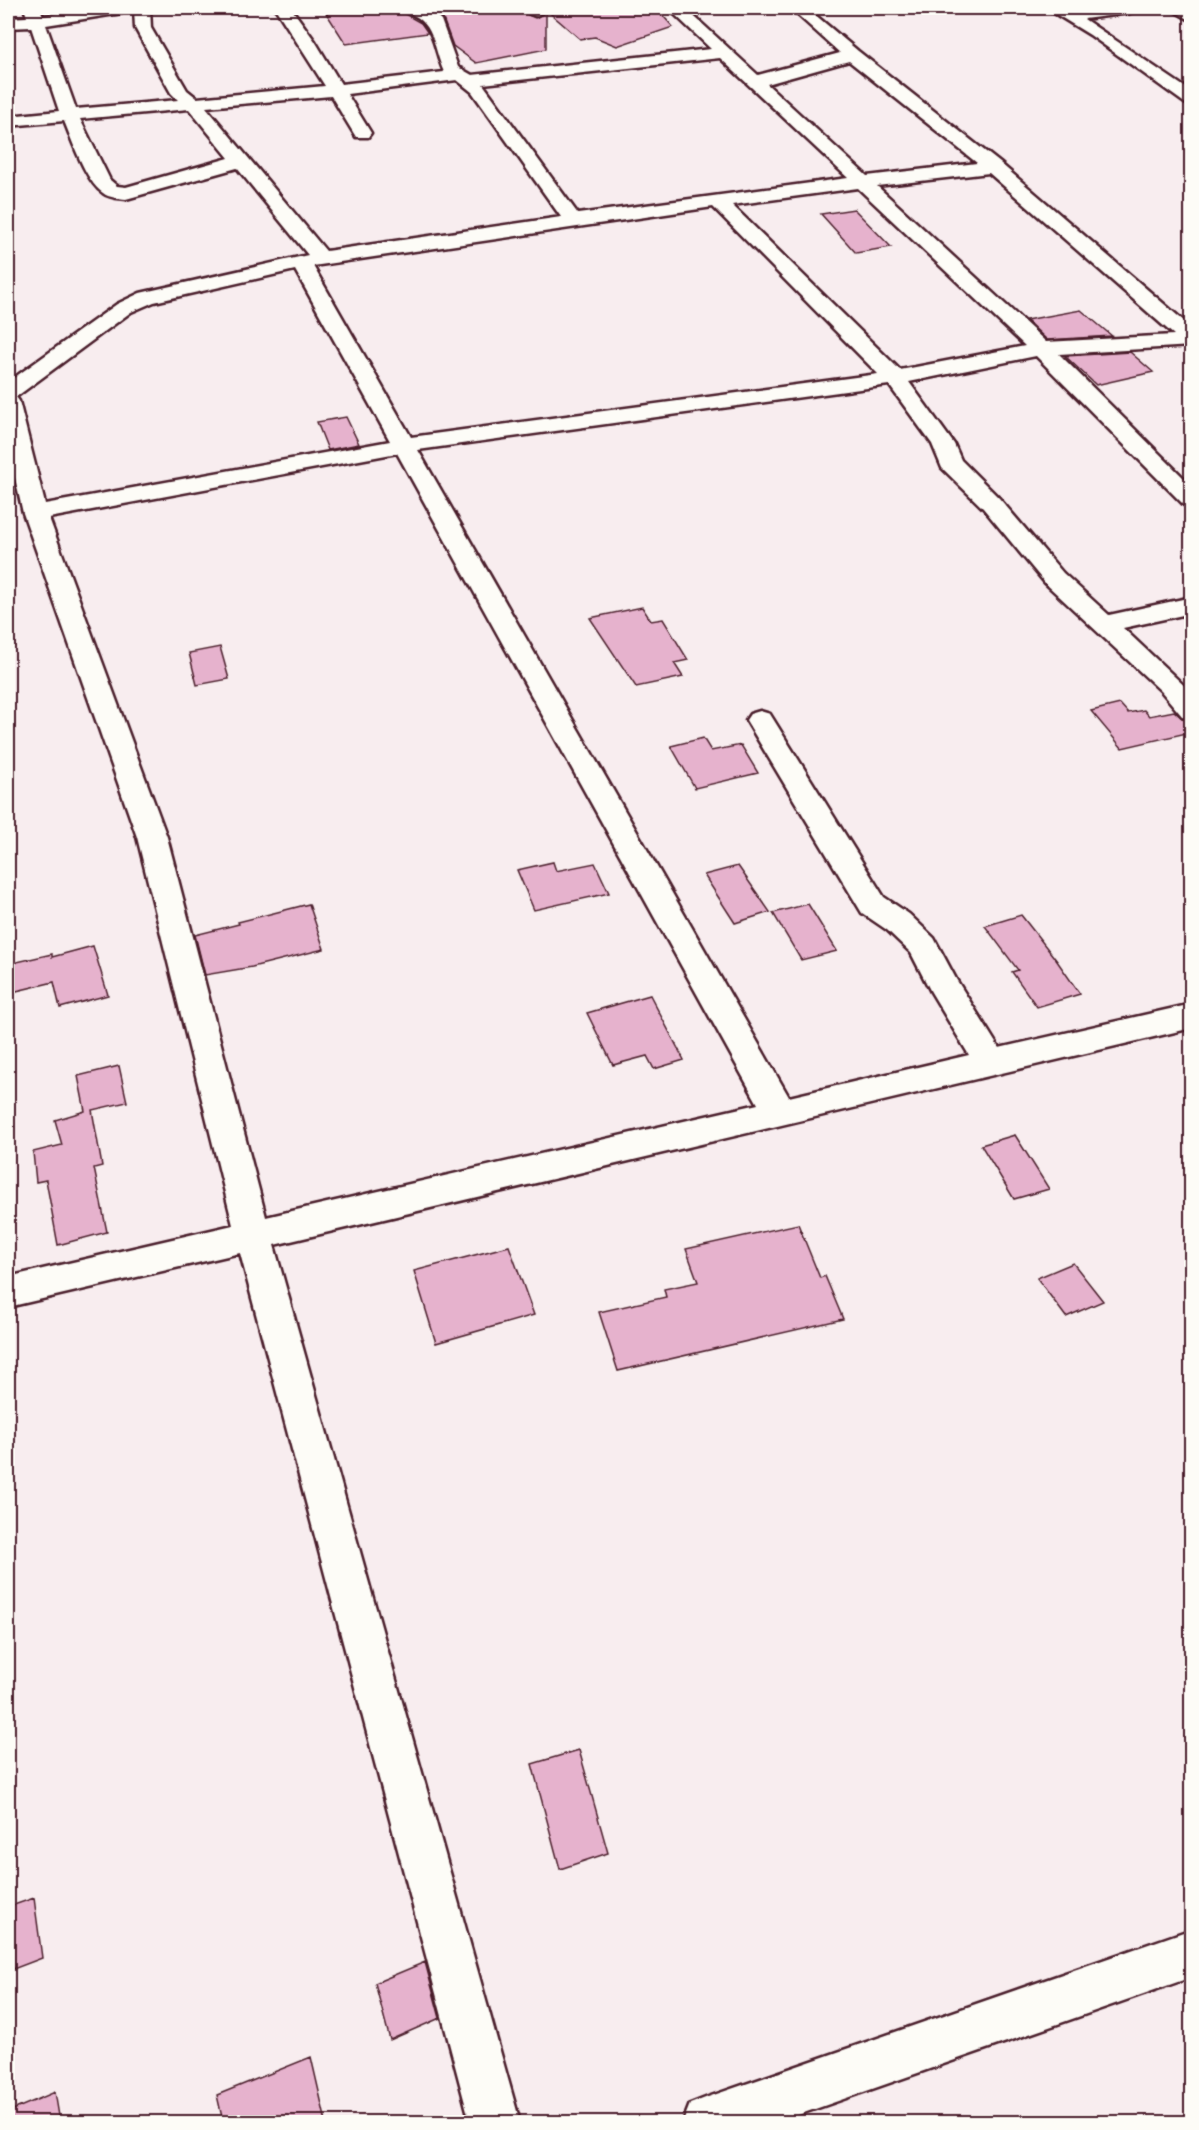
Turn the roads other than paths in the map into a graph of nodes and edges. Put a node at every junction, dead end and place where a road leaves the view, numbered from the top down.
1 (122, 8) edge
2 (142, 8) edge
3 (283, 8) edge
4 (410, 8) edge
5 (676, 8) edge
6 (798, 8) edge
7 (1130, 8) edge
8 (1177, 8) edge
9 (1061, 12) edge
10 (34, 15) edge
11 (1191, 16) edge
12 (8, 23) edge
13 (724, 53) junction
14 (852, 55) junction
15 (463, 77) junction
16 (753, 82) junction
17 (335, 90) junction
18 (1191, 100) edge
19 (195, 105) junction
20 (70, 116) junction
21 (8, 122) edge
22 (362, 133) dead end
23 (240, 161) junction
24 (993, 167) junction
25 (859, 181) junction
26 (719, 202) junction
27 (574, 222) junction
28 (311, 260) junction
29 (1191, 339) edge
30 (1041, 349) junction
31 (895, 378) junction
32 (8, 392) edge
33 (8, 401) edge
34 (404, 444) junction
35 (1191, 500) edge
36 (35, 513) junction
37 (1191, 605) edge
38 (1104, 624) junction
39 (1191, 710) edge
40 (760, 720) dead end
41 (1191, 1016) edge
42 (991, 1063) junction
43 (780, 1112) junction
44 (253, 1235) junction
45 (8, 1292) edge
46 (1191, 1953) edge
47 (495, 2122) edge
48 (708, 2122) edge

1 - 10 street
2 - 19 street
3 - 17 street
4 - 15 street
5 - 13 street
6 - 14 street
7 - 9 street
8 - 11 street
9 - 18 street
10 - 12 street
10 - 20 street
13 - 15 street
13 - 16 street
14 - 16 street
14 - 24 street
15 - 17 street
15 - 27 street
16 - 25 street
17 - 19 street
17 - 22 street
19 - 20 street
19 - 23 street
20 - 21 street
20 - 23 street
23 - 28 street
24 - 25 street
24 - 29 street
25 - 26 street
25 - 30 street
26 - 27 street
26 - 31 street
27 - 28 street
28 - 32 street
28 - 34 street
29 - 30 street
30 - 31 street
30 - 35 street
31 - 34 street
31 - 38 street
33 - 36 street
34 - 36 street
34 - 43 street
36 - 44 street
37 - 38 street
38 - 39 street
40 - 42 street
41 - 42 street
42 - 43 street
43 - 44 street
44 - 45 street
44 - 47 street
46 - 48 street

